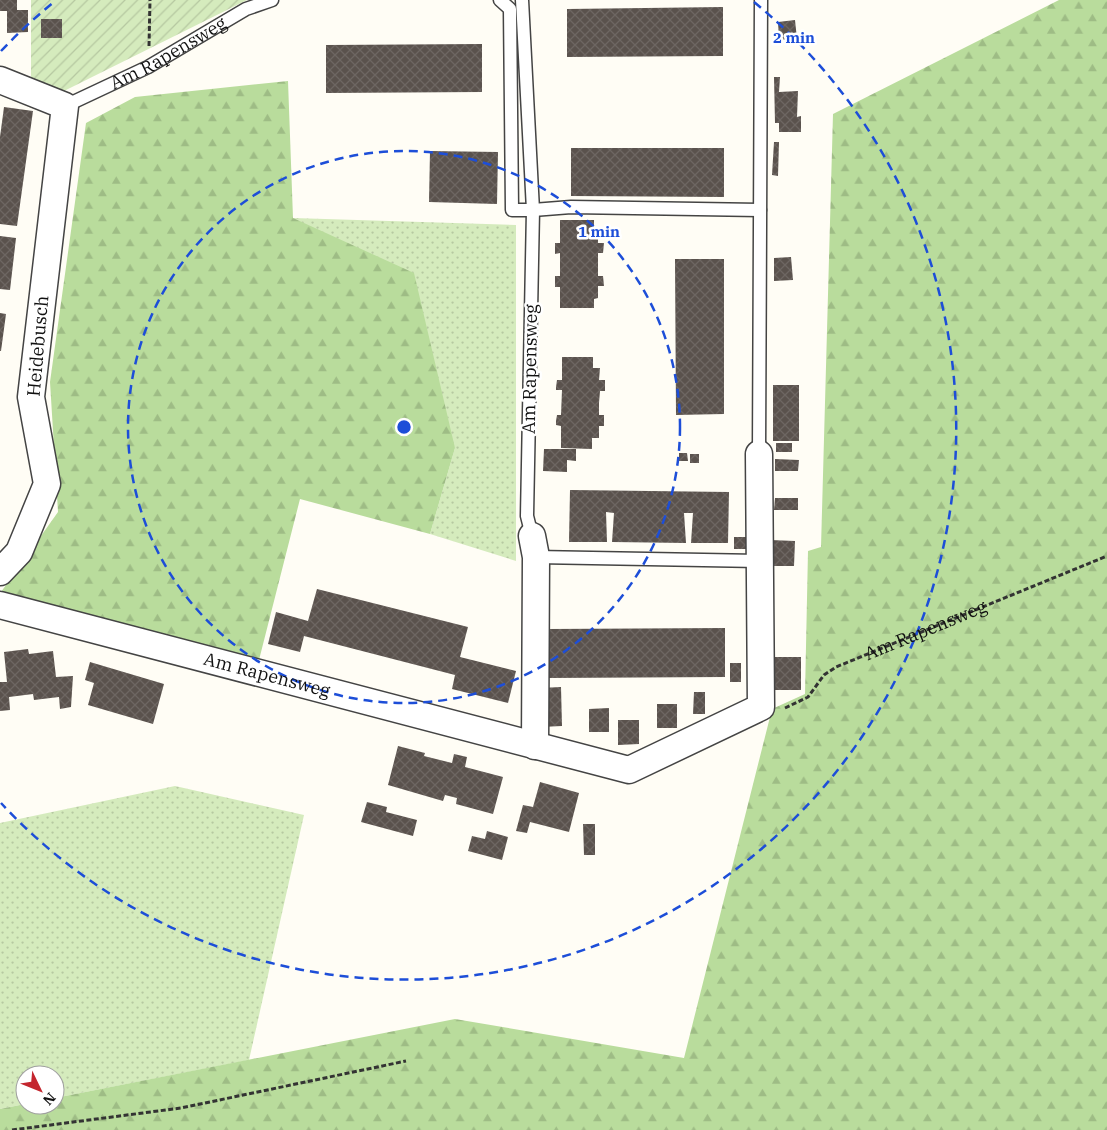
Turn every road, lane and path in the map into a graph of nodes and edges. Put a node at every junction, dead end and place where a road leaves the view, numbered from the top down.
1 (150, 0) edge
2 (272, 0) edge
3 (500, 0) edge
4 (522, 0) edge
5 (761, 0) edge
6 (148, 66) junction
7 (0, 80) edge
8 (65, 106) junction
9 (533, 210) junction
10 (760, 210) junction
11 (759, 454) joint
12 (534, 547) junction
13 (1107, 556) edge
14 (759, 561) junction
15 (0, 572) edge
16 (0, 605) edge
17 (763, 712) junction
18 (535, 746) junction
19 (406, 1061) dead end
20 (12, 1130) edge

1 - 6 path
2 - 6 lane, Am Rapensweg
3 - 9 lane
4 - 9 lane, Am Rapensweg
5 - 10 lane
6 - 8 lane, Am Rapensweg
7 - 8 street
8 - 15 street, Heidebusch
9 - 10 lane
9 - 12 lane, Am Rapensweg
10 - 11 lane
11 - 14 street
12 - 14 lane
12 - 18 street, Am Rapensweg
13 - 17 path, Am Rapensweg
14 - 17 street
16 - 18 street, Am Rapensweg
17 - 18 street, Am Rapensweg
19 - 20 path

